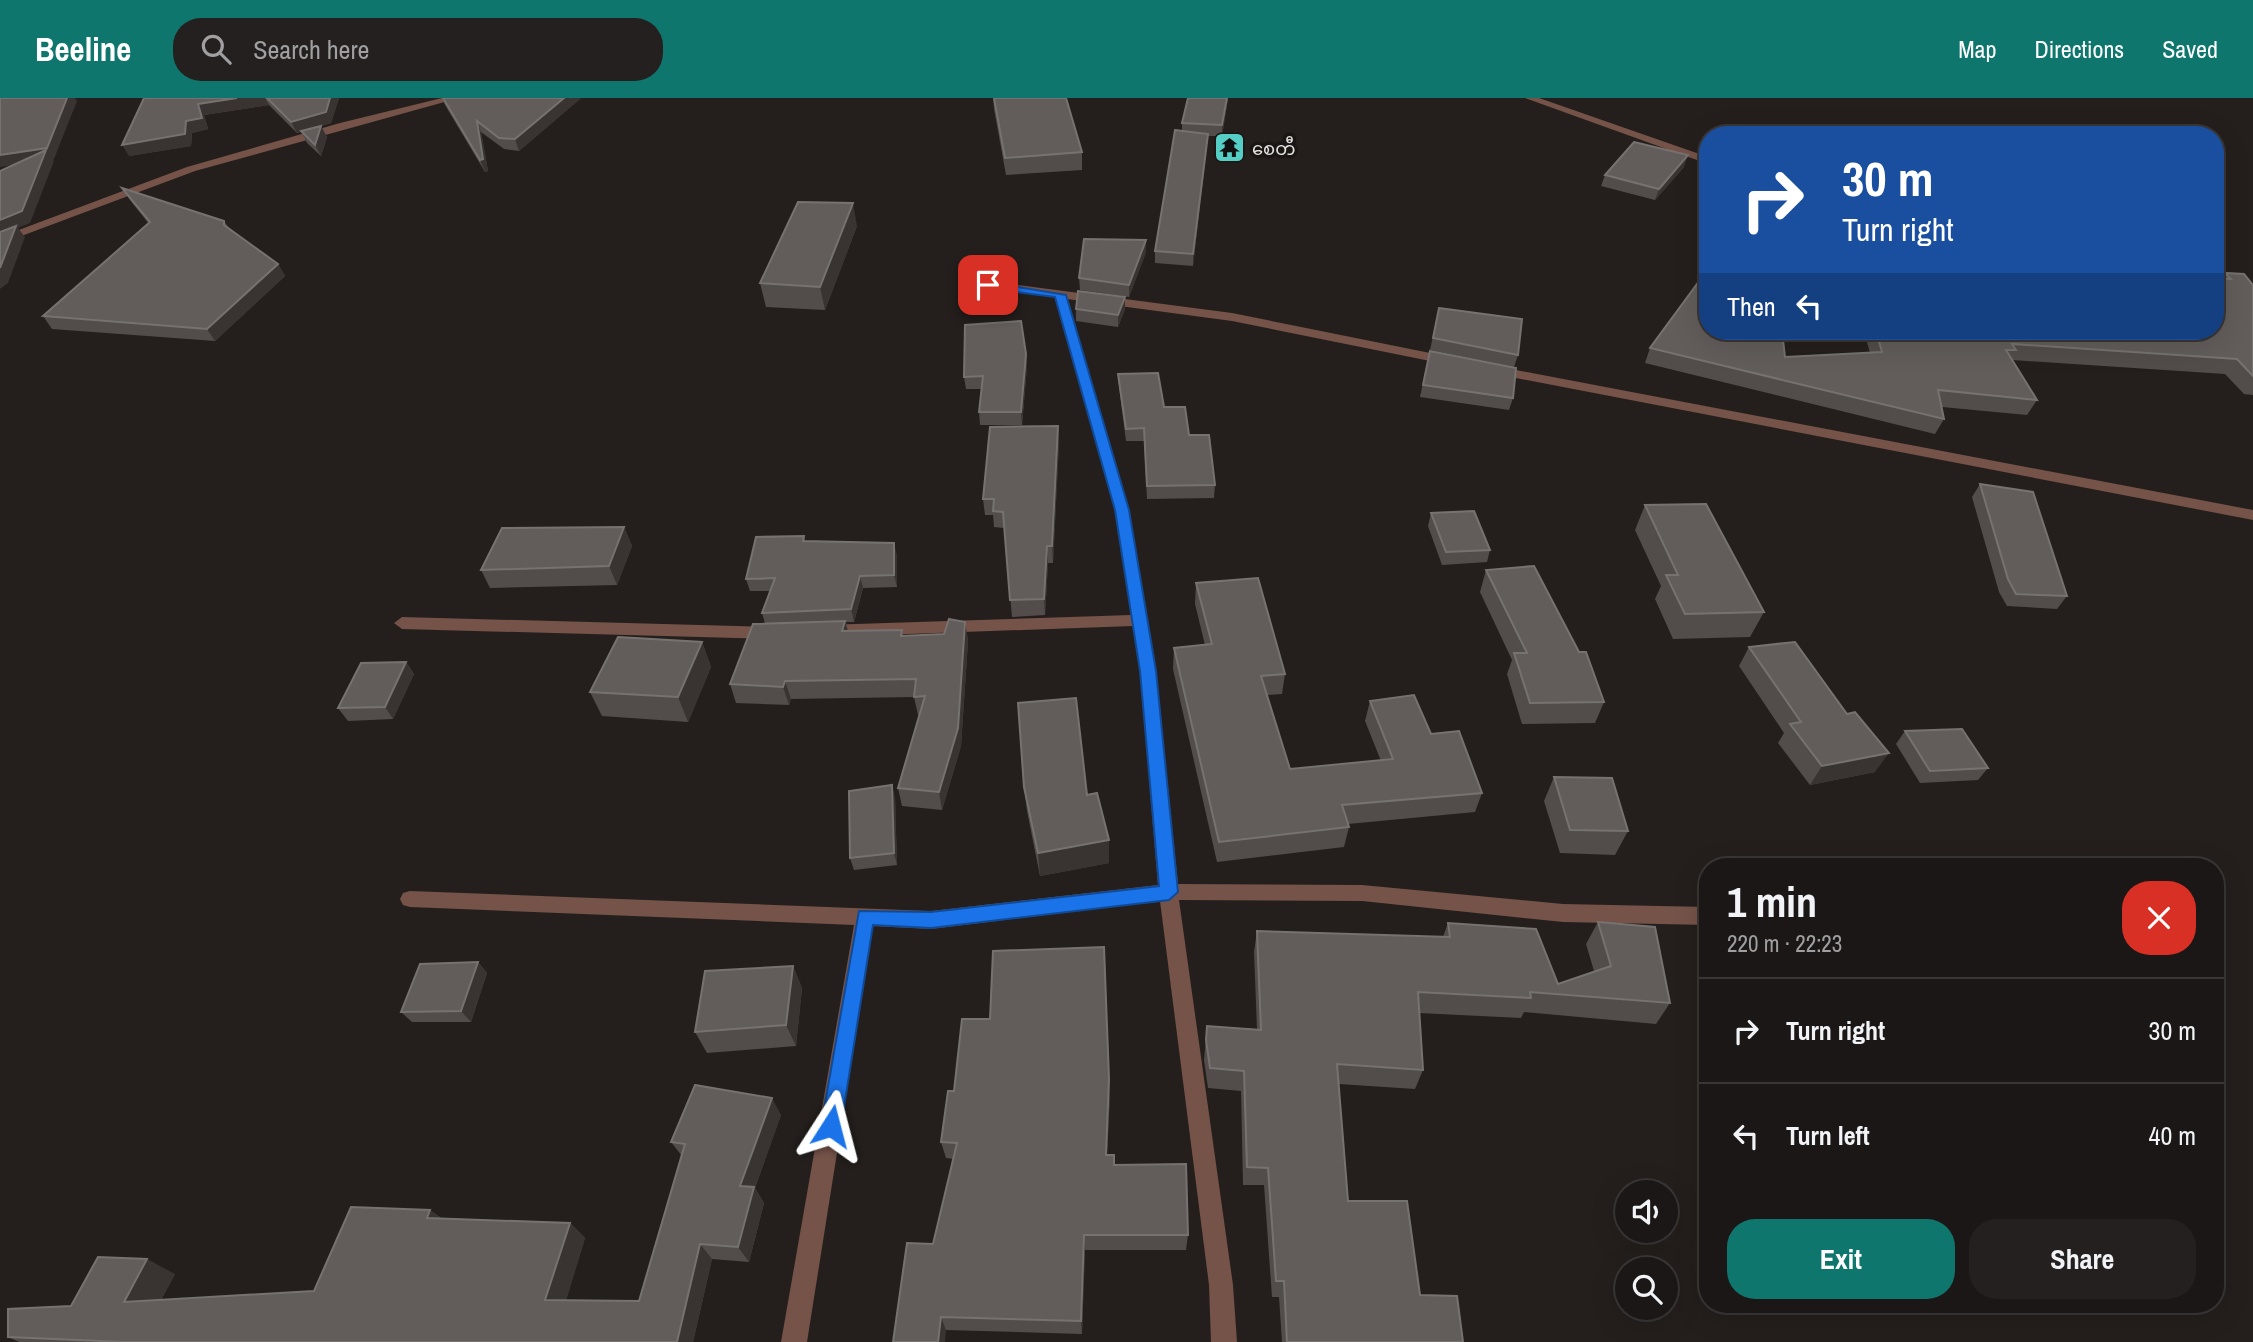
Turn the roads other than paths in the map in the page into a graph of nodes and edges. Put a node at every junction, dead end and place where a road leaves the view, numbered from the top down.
1 (454, 98) edge
2 (1531, 98) edge
3 (1699, 158) edge
4 (0, 241) edge
5 (2224, 279) edge
6 (988, 285) dead end
7 (1060, 295) junction
8 (2253, 302) edge
9 (2253, 515) edge
10 (1140, 620) junction
11 (401, 623) dead end
12 (1169, 892) junction
13 (410, 899) dead end
14 (1699, 916) edge
15 (865, 917) junction
16 (794, 1342) edge
17 (1224, 1342) edge

1 - 4 street
2 - 3 street
5 - 8 street
6 - 7 street
7 - 9 street
7 - 10 street
10 - 11 street
10 - 12 street
12 - 14 street
12 - 15 street
12 - 17 street
13 - 15 street
15 - 16 street

